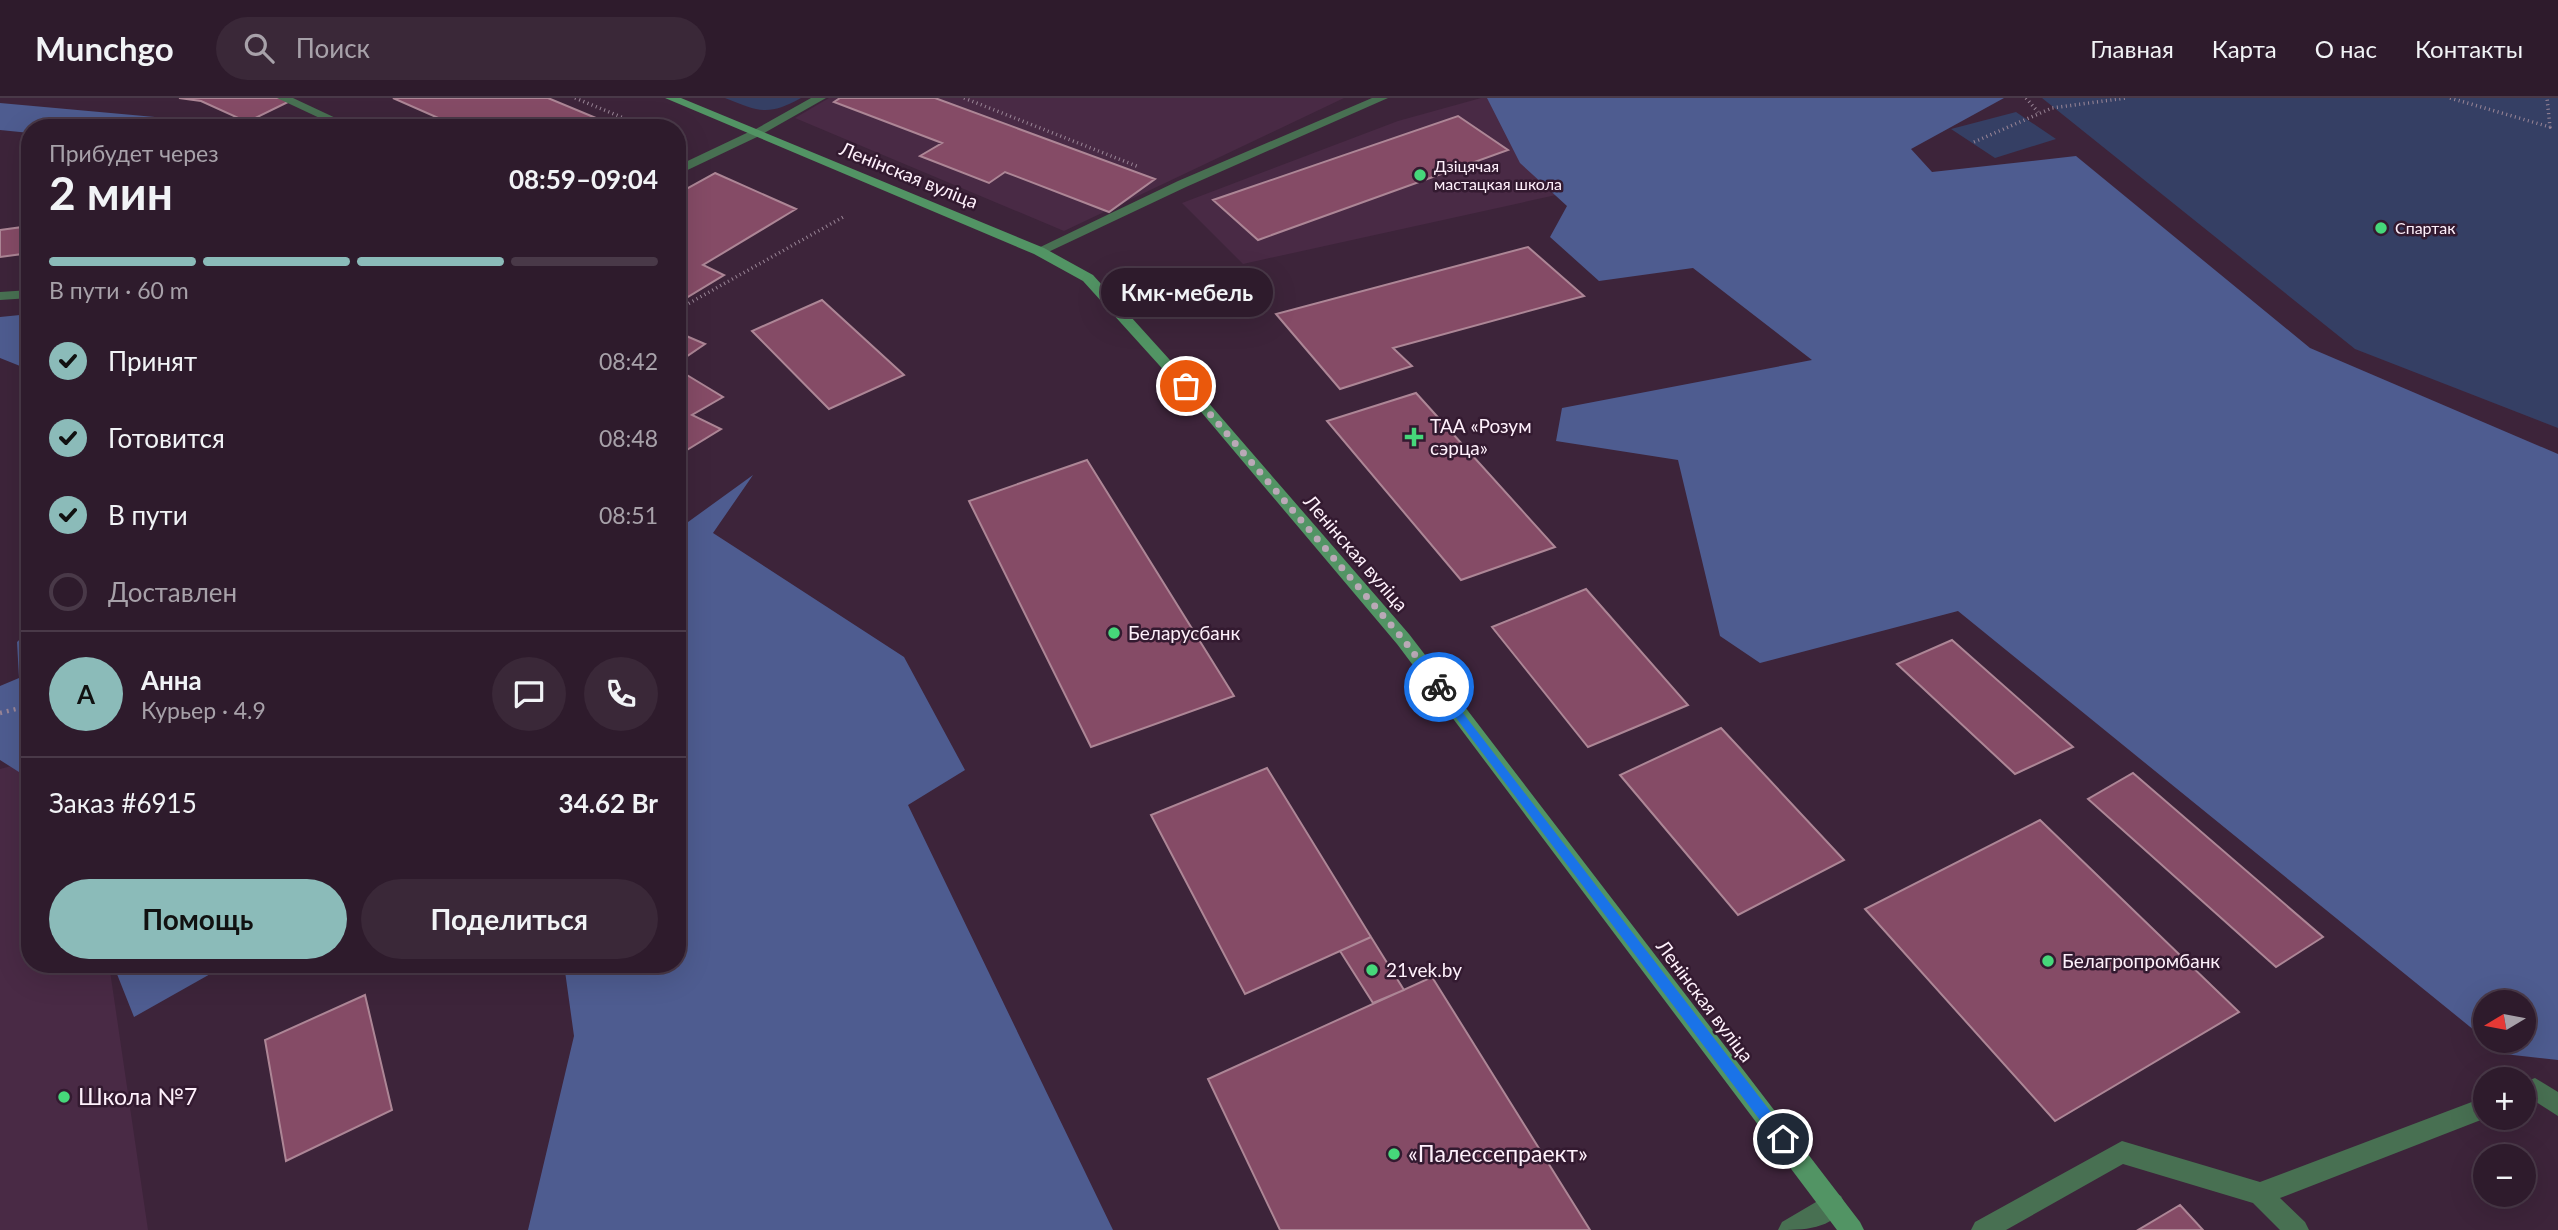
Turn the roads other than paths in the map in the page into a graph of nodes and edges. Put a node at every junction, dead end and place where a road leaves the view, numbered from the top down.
1 (283, 98) edge
2 (671, 98) edge
3 (820, 98) edge
4 (1382, 98) edge
5 (331, 119) edge
6 (753, 134) junction
7 (686, 167) edge
8 (1039, 251) junction
9 (21, 295) edge
10 (0, 296) edge
11 (2536, 1088) edge
12 (2558, 1105) edge
13 (2473, 1113) edge
14 (2260, 1194) junction
15 (1832, 1204) junction
16 (1790, 1230) edge
17 (1852, 1230) edge
18 (1983, 1230) edge
19 (2297, 1230) edge

1 - 5 street
2 - 6 main road, Ленінская вуліца
3 - 6 street
4 - 8 street
6 - 7 street
6 - 8 main road, Ленінская вуліца
8 - 15 main road, Ленінская вуліца
9 - 10 street
11 - 12 street
13 - 14 street
14 - 18 street
14 - 19 street
15 - 16 street
15 - 17 main road, Ленінская вуліца

